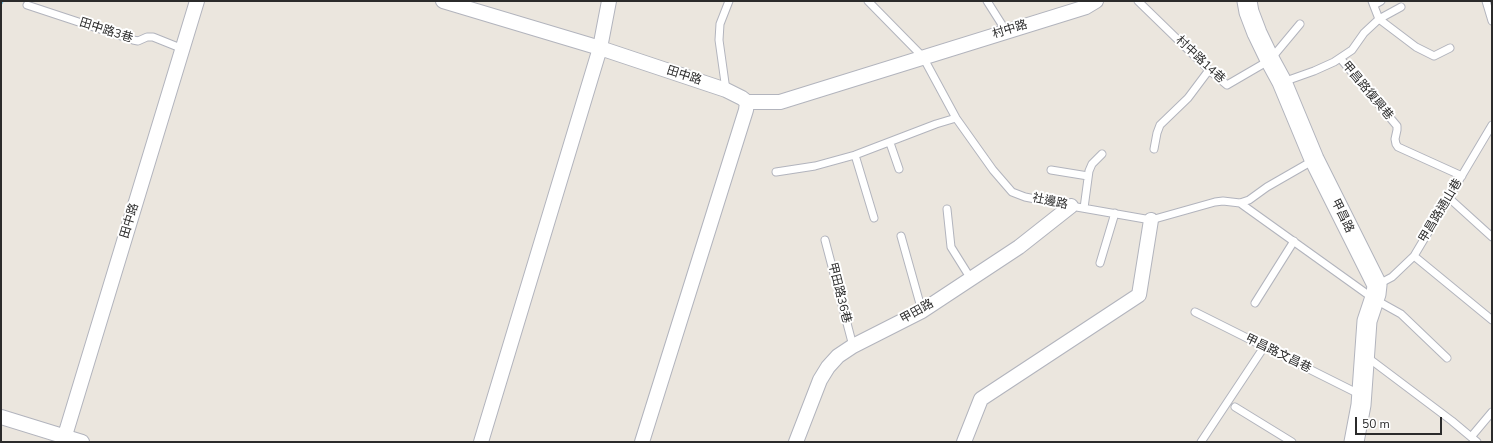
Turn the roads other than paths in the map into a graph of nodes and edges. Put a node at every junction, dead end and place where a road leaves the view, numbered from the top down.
1 (198, 1) edge
2 (443, 1) edge
3 (609, 1) edge
4 (729, 1) edge
5 (868, 1) edge
6 (987, 1) edge
7 (1096, 1) edge
8 (1138, 1) edge
9 (1247, 1) edge
10 (1381, 1) edge
11 (1486, 1) edge
12 (1373, 3) edge
13 (27, 5) dead end
14 (1401, 7) dead end
15 (1379, 19) junction
16 (1492, 21) edge
17 (1300, 24) dead end
18 (1006, 31) junction
19 (600, 48) junction
20 (1450, 48) dead end
21 (183, 49) junction
22 (923, 57) junction
23 (1340, 58) junction
24 (1270, 60) junction
25 (1209, 70) junction
26 (1282, 82) junction
27 (726, 90) junction
28 (747, 102) junction
29 (956, 118) junction
30 (1492, 126) edge
31 (890, 143) junction
32 (1154, 149) dead end
33 (1102, 154) dead end
34 (855, 155) junction
35 (1314, 159) junction
36 (899, 169) dead end
37 (1052, 170) dead end
38 (776, 172) dead end
39 (1088, 176) junction
40 (1462, 176) junction
41 (1449, 198) junction
42 (1240, 203) junction
43 (1077, 207) junction
44 (947, 208) dead end
45 (1114, 213) junction
46 (874, 218) dead end
47 (1151, 220) junction
48 (901, 236) dead end
49 (1492, 237) edge
50 (825, 240) dead end
51 (1294, 242) junction
52 (1414, 256) junction
53 (1100, 263) dead end
54 (971, 279) junction
55 (1375, 292) junction
56 (1255, 303) dead end
57 (922, 311) junction
58 (1195, 312) dead end
59 (1492, 320) edge
60 (853, 346) junction
61 (1264, 348) junction
62 (1364, 355) junction
63 (1447, 358) dead end
64 (1362, 396) junction
65 (1235, 407) dead end
66 (1492, 412) edge
67 (1, 417) edge
68 (64, 439) edge
69 (1474, 440) edge
70 (82, 442) edge
71 (481, 442) edge
72 (642, 442) edge
73 (796, 442) edge
74 (964, 442) edge
75 (1201, 442) edge
76 (1292, 442) edge
77 (1354, 442) edge

1 - 21 street, 田中路
2 - 19 street, 田中路
3 - 19 street
4 - 27 lane
5 - 22 lane, 社邊路
6 - 18 lane
7 - 18 street, 村中路
8 - 25 lane, 村中路14巷
9 - 24 street, 甲昌路
10 - 12 lane
11 - 16 lane
12 - 15 lane
13 - 21 lane, 田中路3巷
14 - 15 lane, 甲昌路復興巷
15 - 20 lane
15 - 23 lane, 甲昌路復興巷
17 - 24 lane, 村中路14巷
18 - 22 street, 村中路
19 - 27 street, 田中路
19 - 71 street
21 - 68 street, 田中路
22 - 28 street
22 - 29 lane, 社邊路
23 - 26 lane, 甲昌路復興巷
23 - 40 lane, 甲昌路復興巷
24 - 25 lane, 村中路14巷
24 - 26 street, 甲昌路
25 - 32 lane
26 - 35 street, 甲昌路
27 - 28 street, 田中路
28 - 72 street
29 - 31 lane
29 - 43 lane, 社邊路
30 - 40 lane, 甲昌路通山巷
31 - 34 lane
31 - 36 lane
33 - 39 lane
34 - 38 lane
34 - 46 lane
35 - 42 lane
35 - 55 street, 甲昌路
37 - 39 lane
39 - 43 lane
40 - 41 lane, 甲昌路通山巷
41 - 49 lane
41 - 52 lane, 甲昌路通山巷
42 - 47 lane, 社邊路
42 - 51 lane
43 - 45 lane, 社邊路
43 - 54 street, 甲田路
44 - 54 lane
45 - 47 lane, 社邊路
45 - 53 lane
47 - 74 street
48 - 57 lane
50 - 60 lane, 甲田路36巷
51 - 55 lane
51 - 56 lane
52 - 55 lane, 甲昌路通山巷
52 - 59 lane
54 - 57 street, 甲田路
55 - 62 street
55 - 63 lane
57 - 60 street, 甲田路
58 - 61 lane, 甲昌路文昌巷
60 - 73 street, 甲田路
61 - 64 lane, 甲昌路文昌巷
61 - 75 lane
62 - 64 street
62 - 69 lane
64 - 77 street
65 - 76 lane
66 - 69 lane
67 - 68 street
68 - 70 street

